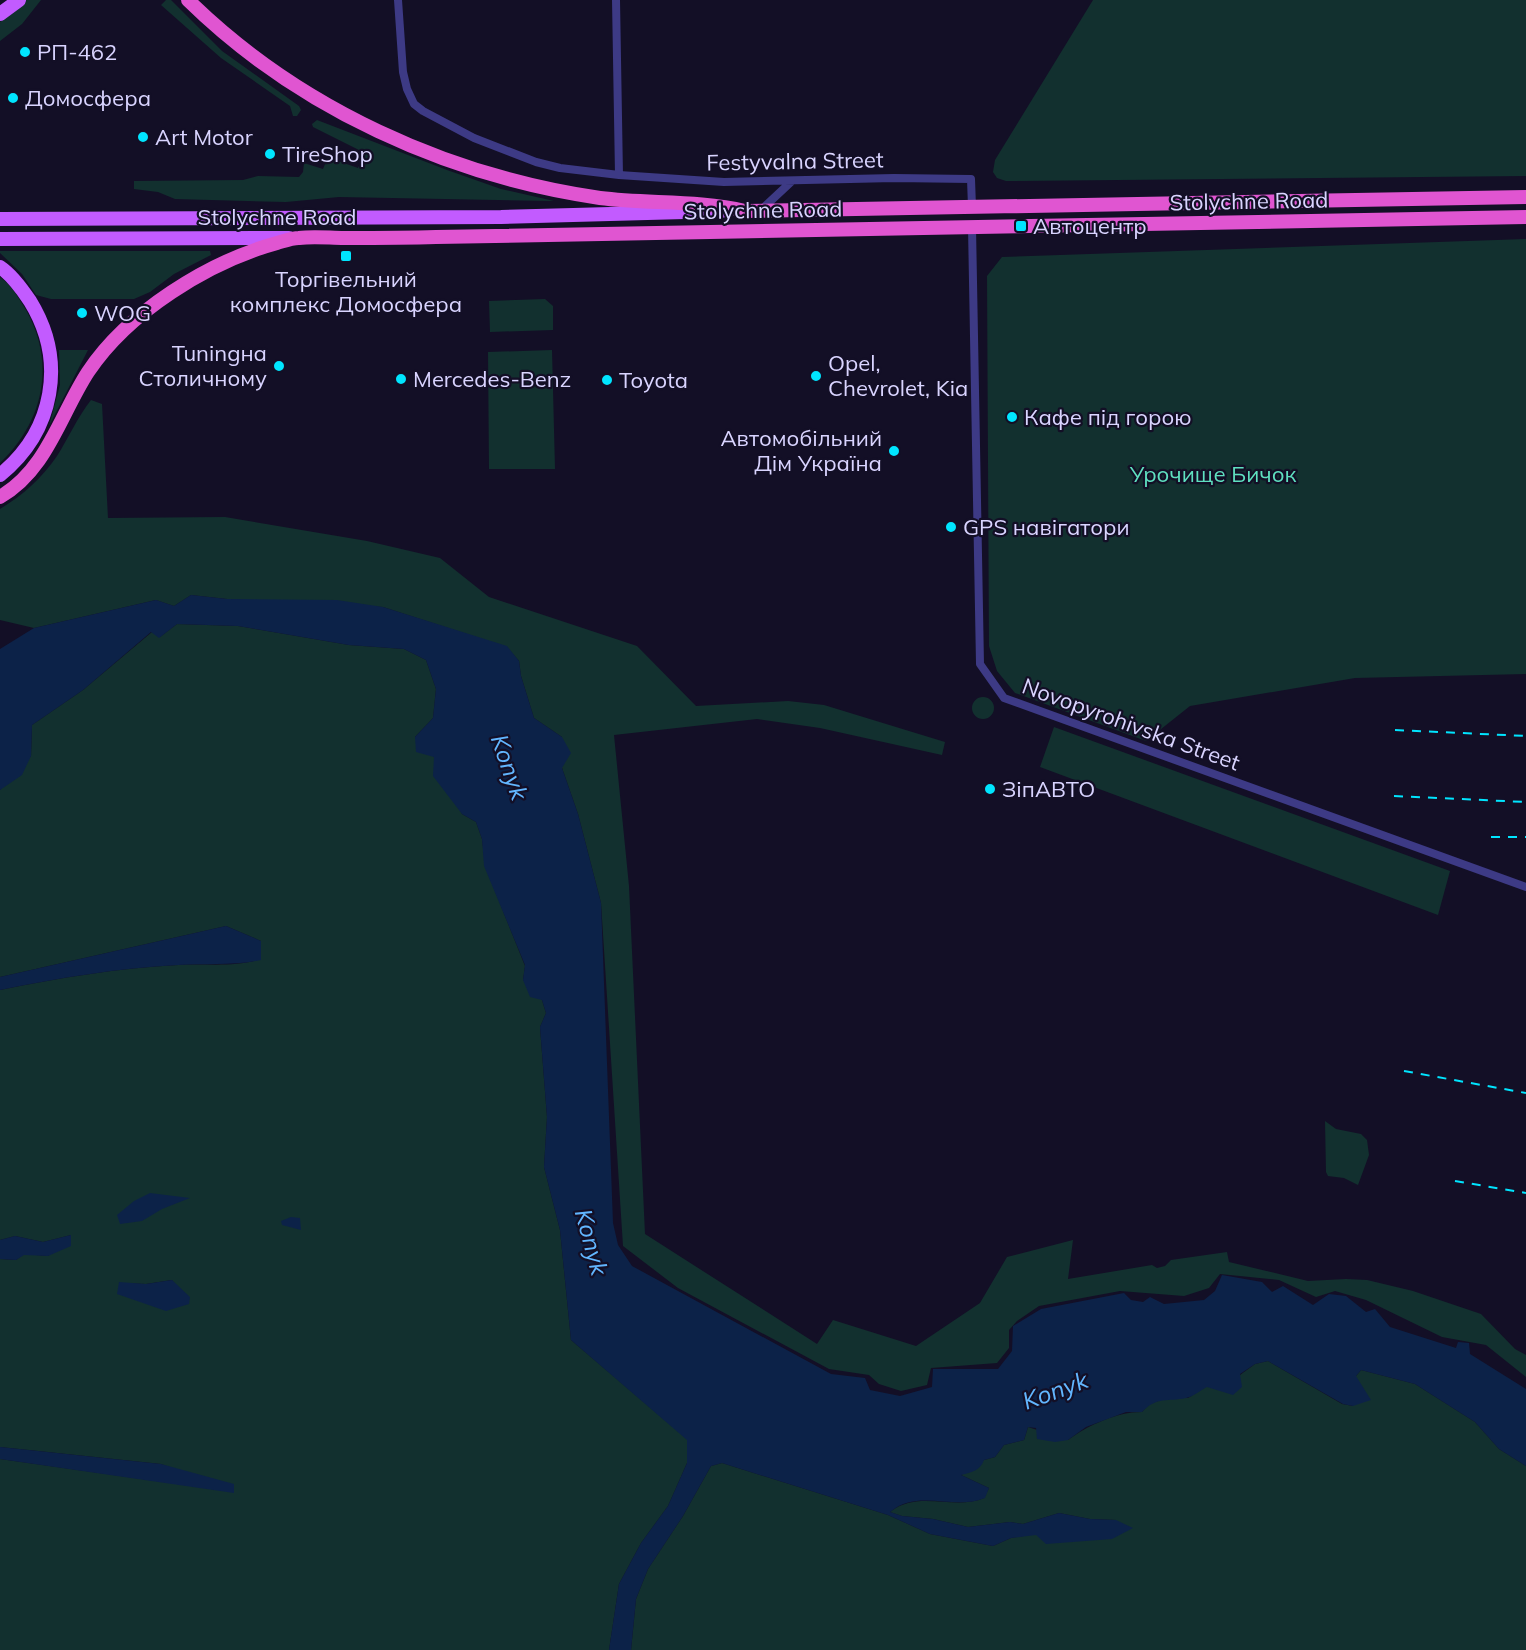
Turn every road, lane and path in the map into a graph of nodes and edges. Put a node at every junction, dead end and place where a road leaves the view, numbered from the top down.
1 (19, 0) edge
2 (188, 0) edge
3 (398, 0) edge
4 (616, 0) edge
5 (0, 14) edge
6 (619, 175) junction
7 (792, 181) junction
8 (1526, 197) edge
9 (972, 207) junction
10 (761, 210) junction
11 (745, 211) junction
12 (1526, 217) edge
13 (0, 219) edge
14 (972, 227) junction
15 (298, 237) junction
16 (0, 239) edge
17 (0, 267) edge
18 (0, 475) edge
19 (0, 497) edge
20 (1526, 887) edge

1 - 5 main road
2 - 11 highway
3 - 6 street, Festyvalna Street
4 - 6 street
6 - 7 street, Festyvalna Street
7 - 9 street, Festyvalna Street
7 - 10 street
8 - 9 highway, Stolychne Road
9 - 10 highway, Stolychne Road
10 - 11 highway, Stolychne Road
11 - 13 main road, Stolychne Road
12 - 14 highway, Stolychne Road
14 - 15 highway, Stolychne Road
14 - 20 street, Novopyrohivska Street
15 - 16 main road, Stolychne Road
15 - 19 highway
17 - 18 main road

